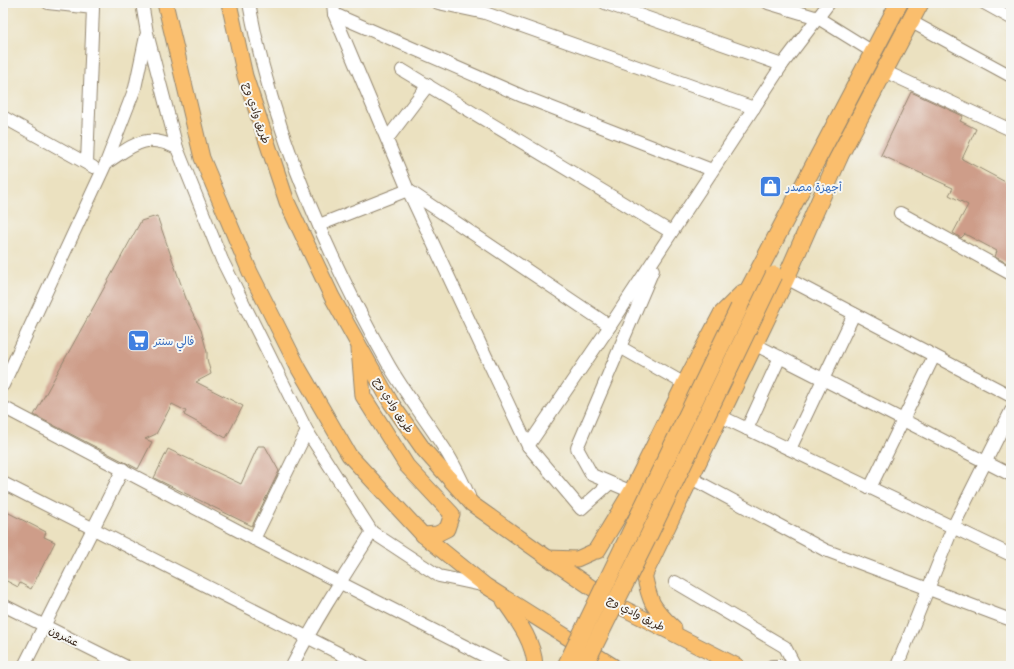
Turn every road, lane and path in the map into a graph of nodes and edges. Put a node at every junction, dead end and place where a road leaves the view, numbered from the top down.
1 (48, 3) edge
2 (142, 3) edge
3 (166, 3) edge
4 (229, 3) edge
5 (249, 3) edge
6 (438, 3) edge
7 (605, 3) edge
8 (768, 3) edge
9 (829, 3) edge
10 (899, 3) edge
11 (920, 3) edge
12 (984, 3) edge
13 (334, 9) edge
14 (818, 18) junction
15 (1011, 18) edge
16 (910, 21) junction
17 (147, 33) junction
18 (873, 52) junction
19 (782, 65) junction
20 (402, 70) dead end
21 (884, 70) junction
22 (1011, 76) edge
23 (428, 85) junction
24 (754, 108) junction
25 (5, 122) edge
26 (1011, 129) edge
27 (387, 139) junction
28 (177, 148) junction
29 (87, 163) junction
30 (104, 167) junction
31 (712, 170) junction
32 (408, 190) junction
33 (900, 213) dead end
34 (319, 225) junction
35 (669, 235) junction
36 (1011, 274) edge
37 (780, 276) junction
38 (749, 288) junction
39 (854, 314) junction
40 (610, 326) junction
41 (358, 344) junction
42 (754, 344) junction
43 (620, 347) junction
44 (934, 356) junction
45 (780, 358) junction
46 (822, 379) junction
47 (684, 384) junction
48 (3, 386) edge
49 (1011, 396) edge
50 (3, 407) edge
51 (1011, 411) edge
52 (720, 416) junction
53 (903, 421) junction
54 (747, 429) junction
55 (307, 431) junction
56 (528, 446) junction
57 (790, 449) junction
58 (986, 463) junction
59 (123, 469) junction
60 (1011, 475) edge
61 (691, 478) junction
62 (3, 483) edge
63 (609, 484) junction
64 (870, 488) junction
65 (632, 492) junction
66 (472, 504) junction
67 (953, 527) junction
68 (93, 529) junction
69 (372, 532) junction
70 (423, 535) junction
71 (254, 538) junction
72 (597, 550) joint
73 (1011, 555) edge
74 (548, 558) junction
75 (644, 574) joint
76 (340, 582) junction
77 (675, 582) dead end
78 (486, 586) junction
79 (928, 589) junction
80 (500, 595) junction
81 (3, 605) edge
82 (1011, 620) edge
83 (44, 626) junction
84 (306, 637) junction
85 (688, 640) junction
86 (24, 666) edge
87 (125, 666) edge
88 (292, 666) edge
89 (364, 666) edge
90 (504, 666) edge
91 (535, 666) edge
92 (566, 666) edge
93 (584, 666) edge
94 (613, 666) edge
95 (737, 666) edge
96 (772, 666) edge
97 (781, 666) edge
98 (795, 666) edge
99 (897, 666) edge

1 - 29 street
2 - 17 street
3 - 70 main road
4 - 41 main road, طريق وادي وج
5 - 34 street
6 - 24 street
7 - 19 street
8 - 14 street
9 - 14 street
10 - 18 highway
11 - 16 highway
12 - 15 street
13 - 27 street
13 - 31 street
14 - 18 street
14 - 19 street
16 - 21 highway
16 - 22 street
17 - 28 street
17 - 30 street
18 - 38 highway
19 - 24 street
20 - 23 street
21 - 26 street
21 - 37 highway
23 - 27 street
23 - 35 street
24 - 31 street
25 - 29 street
27 - 32 street
28 - 30 street
28 - 55 street
29 - 30 street
30 - 48 street
31 - 35 street
32 - 34 street
32 - 40 street
32 - 56 street
33 - 36 street
34 - 66 street
35 - 40 street
35 - 43 street
37 - 39 street
37 - 42 highway
37 - 93 highway, bridge
38 - 47 highway
38 - 92 highway, bridge
39 - 44 street
39 - 46 street
40 - 56 street
41 - 66 main road, طريق وادي وج
41 - 70 main road
42 - 45 street
42 - 52 highway
43 - 47 street
43 - 63 street
44 - 49 street
44 - 53 street
45 - 46 street
45 - 54 street
46 - 53 street
46 - 57 street
47 - 65 highway
50 - 59 street
51 - 58 street
52 - 54 street
52 - 61 highway
53 - 58 street
53 - 64 street
54 - 57 street
55 - 69 street
55 - 71 street
56 - 63 street
57 - 64 street
58 - 60 street
58 - 67 street
59 - 68 street
59 - 71 street
61 - 75 highway
61 - 79 street
62 - 68 street
63 - 65 street
64 - 67 street
65 - 72 highway
66 - 74 main road, طريق وادي وج
67 - 73 street
67 - 79 street
68 - 83 street
68 - 84 street
69 - 76 street
69 - 78 street
70 - 78 main road
71 - 76 street
72 - 74 main road
74 - 85 main road, طريق وادي وج
75 - 85 main road
76 - 84 street
76 - 90 street
77 - 98 street
78 - 80 main road
79 - 82 street
79 - 99 street
80 - 91 main road
80 - 94 main road
81 - 83 street, عشرون
83 - 86 street
83 - 87 street, عشرون
84 - 88 street
84 - 89 street
85 - 95 main road, طريق وادي وج
96 - 97 street

